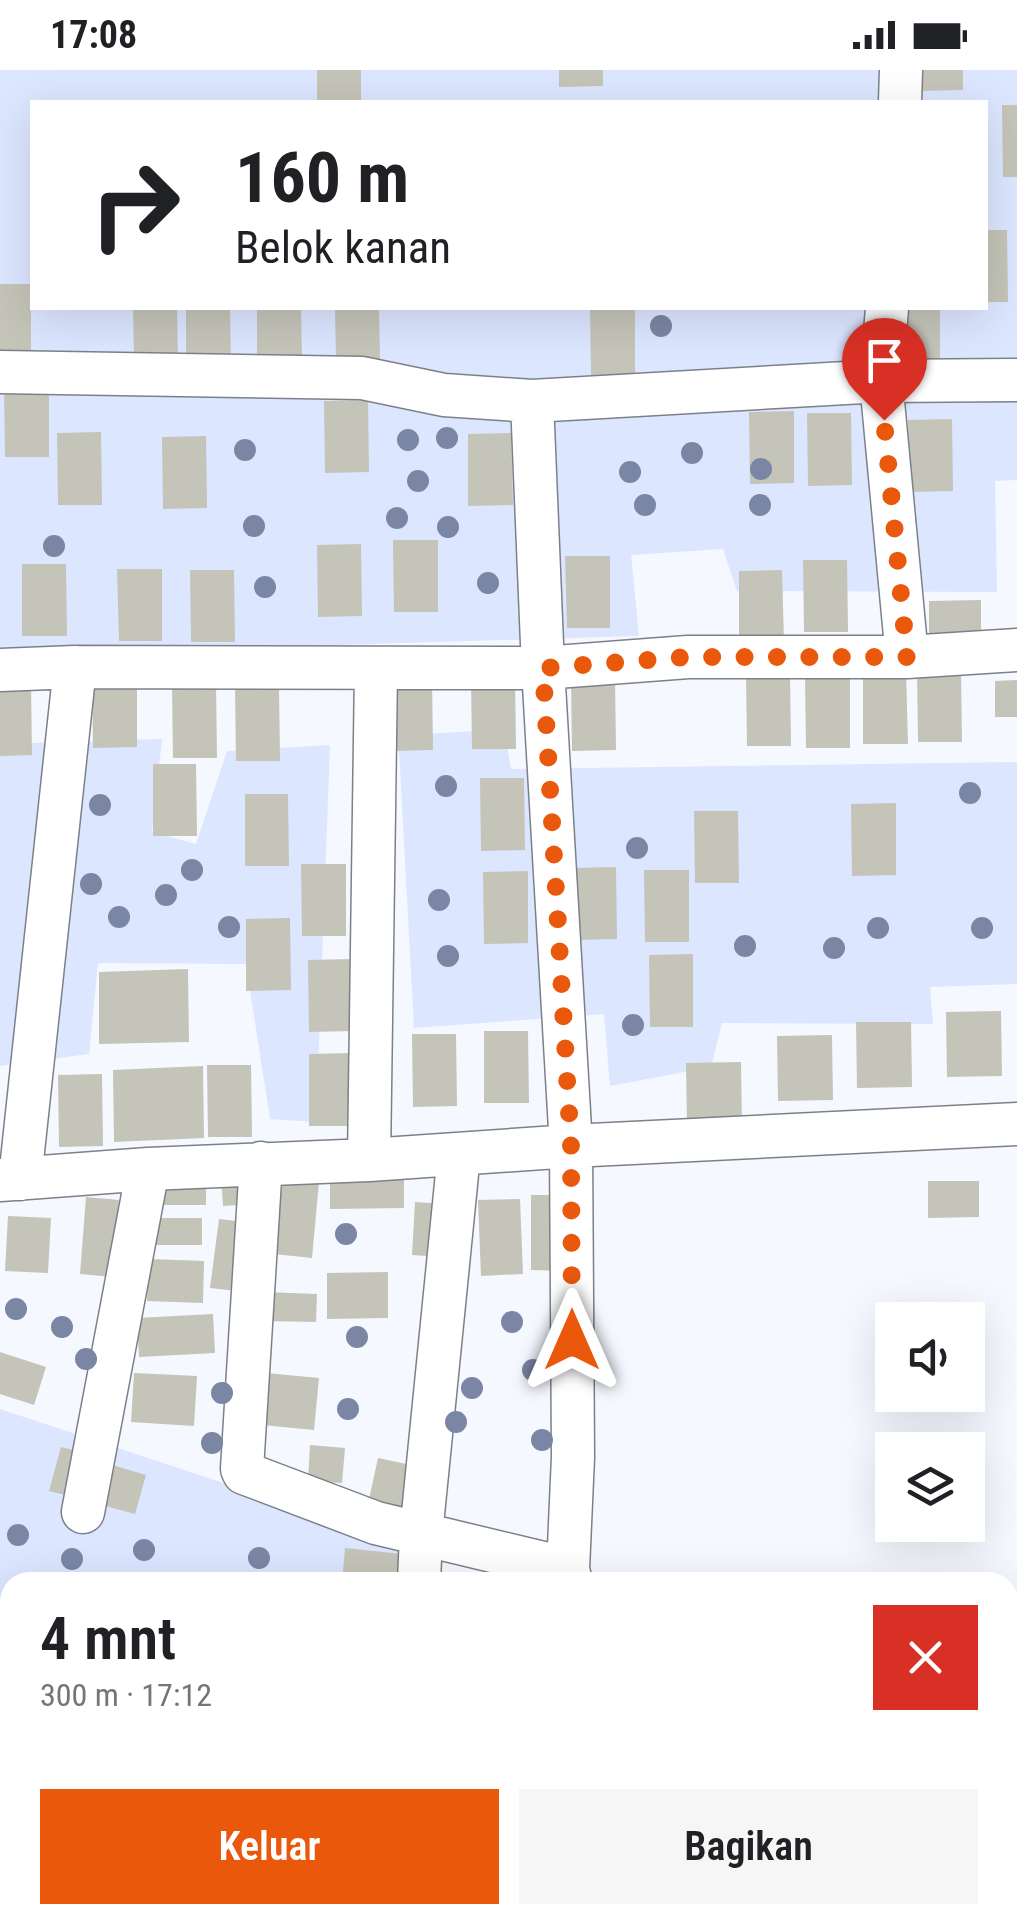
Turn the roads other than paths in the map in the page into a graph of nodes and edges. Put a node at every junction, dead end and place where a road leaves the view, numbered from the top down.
1 (901, 70) edge
2 (900, 100) edge
3 (887, 310) edge
4 (0, 372) edge
5 (1017, 380) edge
6 (880, 381) junction
7 (532, 400) junction
8 (1017, 650) edge
9 (907, 657) junction
10 (75, 667) junction
11 (543, 668) junction
12 (376, 669) junction
13 (0, 670) edge
14 (1017, 1124) edge
15 (571, 1146) junction
16 (459, 1154) junction
17 (369, 1160) junction
18 (261, 1163) junction
19 (148, 1169) junction
20 (10, 1180) edge
21 (83, 1512) dead end
22 (421, 1534) junction
23 (419, 1572) edge
24 (556, 1572) edge
25 (570, 1572) edge

1 - 2 street
3 - 6 street
4 - 7 street
5 - 6 street
6 - 7 street
6 - 9 street
7 - 11 street
8 - 9 street
9 - 11 street
10 - 12 street
10 - 13 street
10 - 20 street
11 - 12 street
11 - 15 street
12 - 17 street
14 - 15 street
15 - 16 street
15 - 25 street
16 - 17 street
16 - 22 street
17 - 18 street
18 - 19 street
18 - 22 street
19 - 20 street
19 - 21 street
22 - 23 street
22 - 24 street

